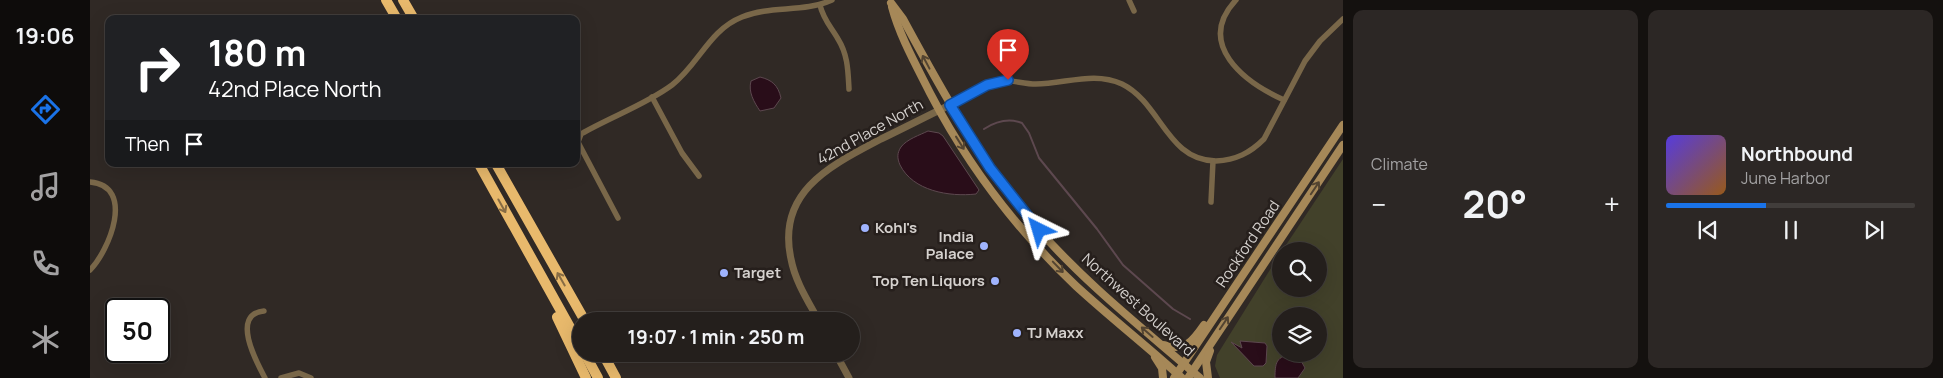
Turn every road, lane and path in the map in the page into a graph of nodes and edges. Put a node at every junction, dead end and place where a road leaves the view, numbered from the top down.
1 (386, 0) edge
2 (403, 0) edge
3 (832, 0) edge
4 (1129, 0) edge
5 (1236, 0) edge
6 (890, 2) edge
7 (820, 5) junction
8 (1134, 11) dead end
9 (395, 15) edge
10 (412, 15) edge
11 (1343, 19) edge
12 (849, 89) dead end
13 (652, 97) junction
14 (1284, 100) junction
15 (950, 105) junction
16 (939, 110) junction
17 (1343, 125) edge
18 (580, 138) edge
19 (1343, 145) edge
20 (580, 146) edge
21 (1213, 161) junction
22 (480, 167) edge
23 (498, 167) edge
24 (699, 176) dead end
25 (90, 182) edge
26 (1211, 202) dead end
27 (618, 218) dead end
28 (90, 270) edge
29 (547, 285) junction
30 (1220, 310) junction
31 (264, 311) dead end
32 (580, 312) edge
33 (814, 312) edge
34 (572, 331) edge
35 (1212, 341) junction
36 (1160, 344) junction
37 (1150, 350) junction
38 (589, 362) edge
39 (607, 362) edge
40 (840, 362) edge
41 (1184, 364) junction
42 (1190, 375) edge
43 (1178, 376) edge
44 (308, 377) edge
45 (264, 378) edge
46 (280, 378) edge
47 (586, 378) edge
48 (598, 378) edge
49 (616, 378) edge
50 (849, 378) edge
51 (1163, 378) edge
52 (1200, 378) edge
53 (1208, 378) edge

1 - 9 highway
2 - 10 highway
3 - 7 street
4 - 8 street
5 - 14 street
15 -> 6 main road, Northwest Boulevard
6 - 16 main road, Northwest Boulevard
7 - 12 street
7 - 13 street
11 - 14 street, 42nd Place North
13 - 18 street
13 - 24 street
14 - 21 street, 42nd Place North
15 - 16 street, 42nd Place North
15 - 21 street, 42nd Place North
36 -> 15 main road, Northwest Boulevard
16 - 33 street, 42nd Place North
16 -> 37 main road, Northwest Boulevard
17 - 30 main road, Rockford Road
35 -> 19 main road, Rockford Road
20 - 27 street
21 - 26 street
22 -> 29 highway
32 -> 23 highway
25 - 28 street
29 - 34 highway
29 - 47 highway
30 - 36 main road
30 - 41 main road, Rockford Road
31 - 45 street
35 - 42 main road, Rockford Road
35 - 53 main road
36 - 41 main road, Northwest Boulevard
37 - 43 main road, Northwest Boulevard
37 - 51 main road
38 - 48 highway
39 - 49 highway
40 - 50 street
41 - 42 main road, Northwest Boulevard
41 - 43 main road, Rockford Road
42 - 52 main road, Northwest Boulevard
44 - 46 street

